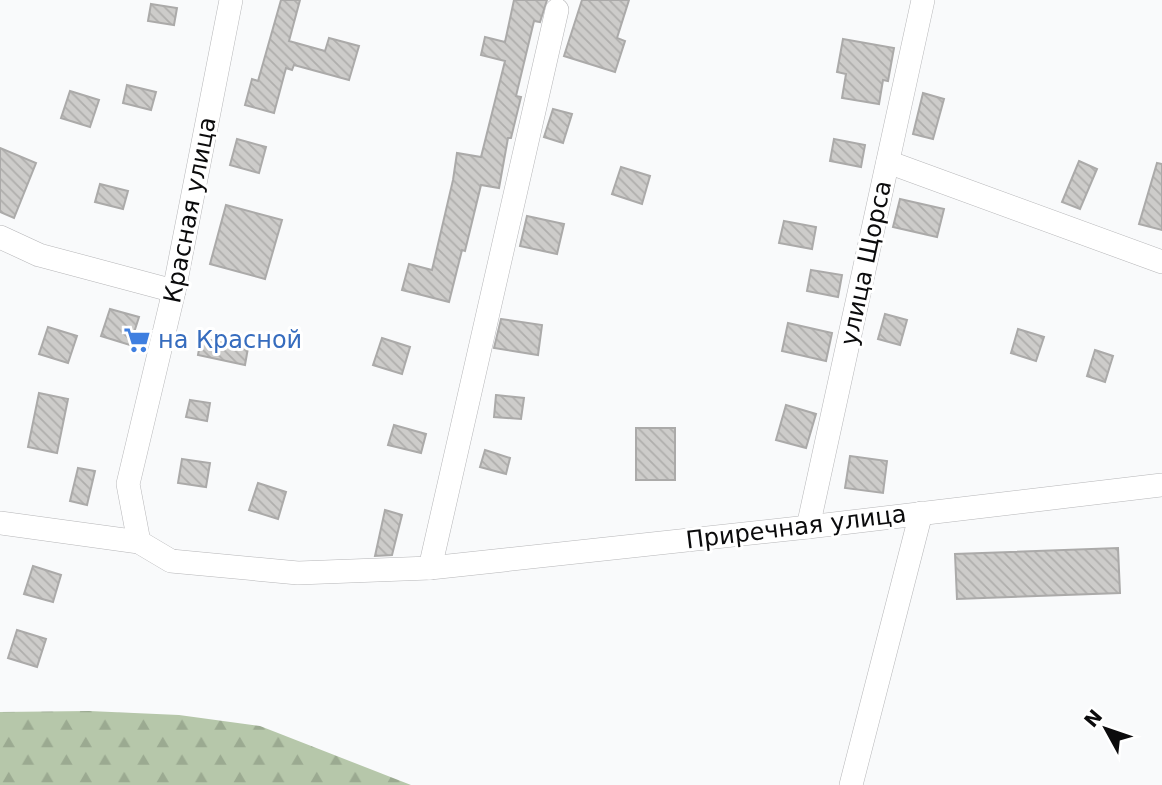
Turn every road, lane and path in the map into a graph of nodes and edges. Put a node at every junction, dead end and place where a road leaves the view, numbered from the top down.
1 (231, 0) edge
2 (923, 0) edge
3 (557, 10) dead end
4 (888, 162) junction
5 (0, 236) edge
6 (1162, 262) edge
7 (174, 291) junction
8 (1162, 485) edge
9 (921, 513) junction
10 (0, 523) edge
11 (808, 527) junction
12 (139, 542) junction
13 (430, 568) junction
14 (850, 785) edge

1 - 7 street, Красная улица
2 - 4 street, улица Щорса
3 - 13 street
4 - 6 street
4 - 11 street, улица Щорса
5 - 7 street
7 - 12 street, Красная улица
8 - 9 street, Приречная улица
9 - 11 street, Приречная улица
9 - 14 street
10 - 12 street, Приречная улица
11 - 13 street, Приречная улица
12 - 13 street, Приречная улица

